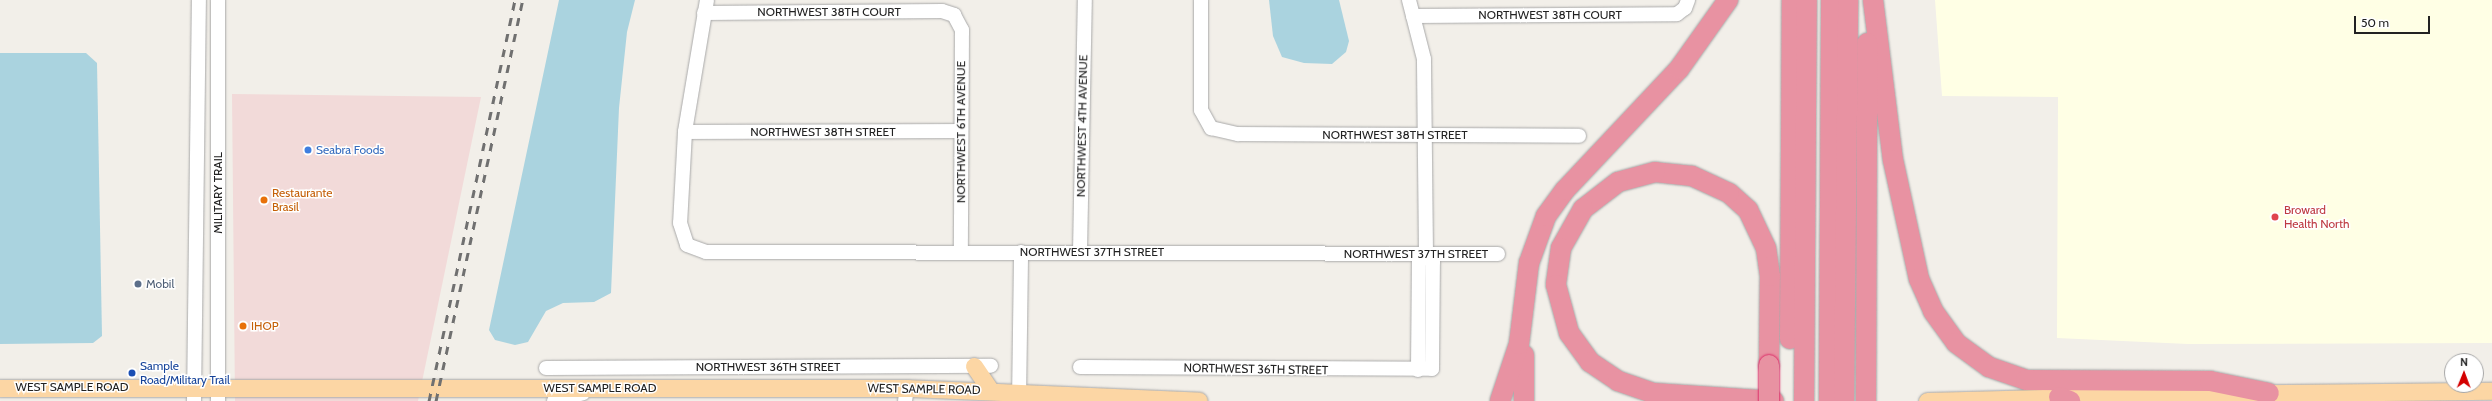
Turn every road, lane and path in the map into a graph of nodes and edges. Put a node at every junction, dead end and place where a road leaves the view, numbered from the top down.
1 (199, 0) edge
2 (218, 0) edge
3 (1085, 0) edge
4 (1201, 0) edge
5 (1409, 0) edge
6 (1728, 0) edge
7 (1792, 0) edge
8 (1807, 0) edge
9 (1831, 0) edge
10 (1848, 0) edge
11 (1869, 0) edge
12 (1873, 0) edge
13 (1687, 4) edge
14 (705, 7) edge
15 (954, 15) joint
16 (1413, 16) junction
17 (685, 132) junction
18 (961, 132) junction
19 (1425, 135) junction
20 (1578, 136) dead end
21 (961, 252) junction
22 (1021, 252) junction
23 (1080, 252) junction
24 (1426, 254) junction
25 (1498, 254) dead end
26 (1519, 344) junction
27 (1836, 363) junction
28 (1797, 364) junction
29 (974, 366) junction
30 (991, 366) dead end
31 (1080, 367) dead end
32 (546, 368) dead end
33 (617, 368) junction
34 (0, 388) edge
35 (614, 388) junction
36 (990, 390) junction
37 (2492, 391) edge
38 (194, 394) edge
39 (218, 394) edge
40 (906, 394) edge
41 (2269, 394) junction
42 (1019, 396) edge
43 (2065, 399) edge
44 (554, 401) edge
45 (1199, 401) edge
46 (1500, 401) edge
47 (1524, 401) edge
48 (1769, 401) edge
49 (1774, 401) edge
50 (1790, 401) edge
51 (1804, 401) edge
52 (1828, 401) edge
53 (1844, 401) edge
54 (1866, 401) edge
55 (1927, 401) edge

1 - 38 street, MILITARY TRAIL
2 - 39 street, MILITARY TRAIL
3 - 23 street, NORTHWEST 4TH AVENUE
4 - 19 street, NORTHWEST 38TH STREET
5 - 16 street
6 - 26 highway
7 - 28 highway
8 - 28 highway
9 - 27 highway
10 - 27 highway
11 - 54 highway
12 - 41 highway
13 - 16 street, NORTHWEST 38TH COURT
14 - 15 street, NORTHWEST 38TH COURT
14 - 17 street
15 - 18 street, NORTHWEST 6TH AVENUE
16 - 19 street
17 - 18 street, NORTHWEST 38TH STREET
17 - 21 street, NORTHWEST 37TH STREET
18 - 21 street, NORTHWEST 6TH AVENUE
19 - 20 street, NORTHWEST 38TH STREET
19 - 24 street
21 - 22 street, NORTHWEST 37TH STREET
22 - 23 street, NORTHWEST 37TH STREET
22 - 42 street
23 - 24 street, NORTHWEST 37TH STREET
24 - 25 street, NORTHWEST 37TH STREET
24 - 31 street, NORTHWEST 36TH STREET
26 - 46 highway
26 - 47 highway
27 - 52 highway
27 - 53 highway
28 - 50 highway
28 - 51 highway
29 - 30 street, NORTHWEST 36TH STREET
29 - 33 street, NORTHWEST 36TH STREET
29 - 36 main road
32 - 33 street, NORTHWEST 36TH STREET
33 - 35 street
34 - 38 main road, WEST SAMPLE ROAD
35 - 39 main road, WEST SAMPLE ROAD
35 - 40 main road, WEST SAMPLE ROAD
35 - 44 street
36 - 40 main road, WEST SAMPLE ROAD
36 - 42 main road, WEST SAMPLE ROAD
37 - 41 main road
38 - 39 main road, WEST SAMPLE ROAD
41 - 43 main road
42 - 45 main road, WEST SAMPLE ROAD
43 - 55 main road
48 - 49 highway, bridge

